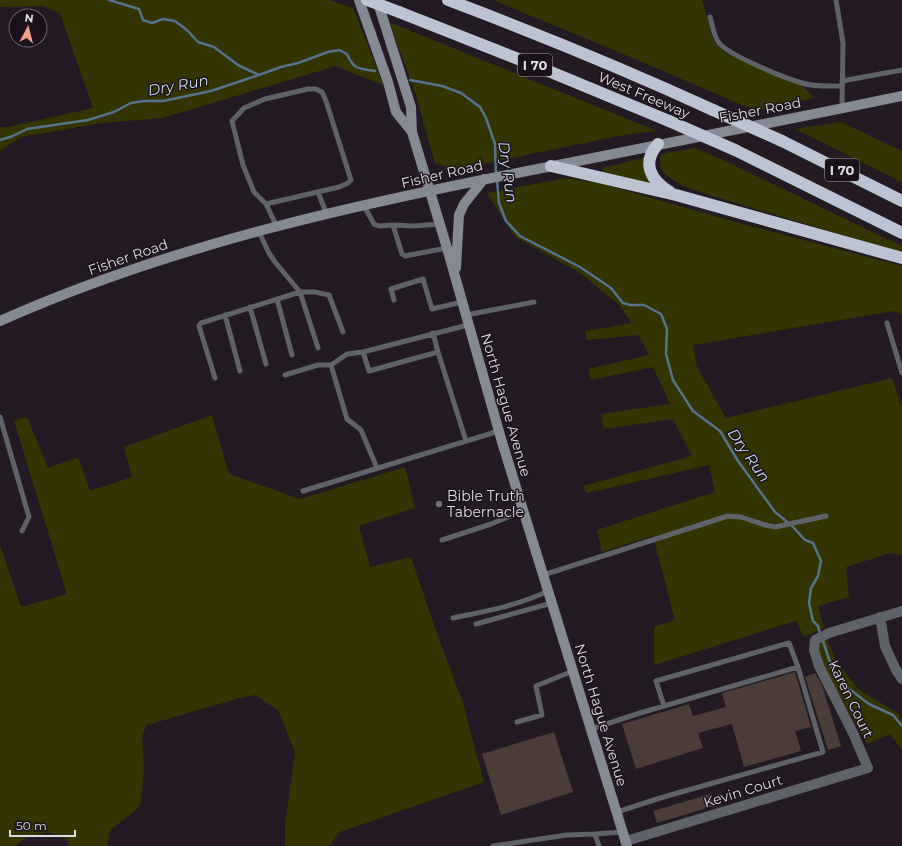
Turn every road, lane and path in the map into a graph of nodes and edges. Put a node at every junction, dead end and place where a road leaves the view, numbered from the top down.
1 (359, 0) edge
2 (367, 0) edge
3 (377, 0) edge
4 (448, 0) edge
5 (836, 0) edge
6 (710, 17) dead end
7 (902, 70) edge
8 (842, 83) junction
9 (902, 96) edge
10 (842, 108) junction
11 (412, 132) junction
12 (658, 144) junction
13 (551, 166) junction
14 (484, 179) junction
15 (431, 191) junction
16 (318, 192) junction
17 (676, 195) junction
18 (902, 201) edge
19 (266, 204) junction
20 (364, 206) junction
21 (327, 215) junction
22 (440, 224) junction
23 (393, 225) junction
24 (277, 227) junction
25 (259, 232) junction
26 (902, 233) edge
27 (447, 248) junction
28 (902, 258) edge
29 (455, 278) junction
30 (300, 292) junction
31 (277, 299) junction
32 (394, 300) dead end
33 (462, 302) junction
34 (534, 302) dead end
35 (250, 307) junction
36 (225, 315) junction
37 (467, 320) junction
38 (0, 322) edge
39 (887, 323) dead end
40 (343, 332) dead end
41 (433, 333) junction
42 (318, 348) dead end
43 (364, 352) junction
44 (438, 352) junction
45 (292, 355) dead end
46 (266, 364) dead end
47 (330, 365) junction
48 (240, 371) dead end
49 (902, 373) edge
50 (285, 375) dead end
51 (215, 378) dead end
52 (0, 417) edge
53 (499, 431) junction
54 (466, 441) junction
55 (377, 468) junction
56 (302, 491) dead end
57 (523, 511) junction
58 (826, 516) dead end
59 (22, 531) dead end
60 (442, 540) dead end
61 (543, 575) junction
62 (548, 591) junction
63 (552, 603) junction
64 (902, 611) edge
65 (880, 617) junction
66 (452, 618) dead end
67 (476, 624) dead end
68 (798, 667) junction
69 (573, 671) junction
70 (902, 679) edge
71 (664, 706) junction
72 (517, 722) dead end
73 (591, 729) junction
74 (868, 768) joint
75 (617, 812) junction
76 (595, 834) junction
77 (625, 840) edge
78 (493, 846) edge
79 (599, 846) edge

1 - 11 main road, North Hague Avenue
2 - 26 highway, West Freeway / I 70, bridge
3 - 11 main road, North Hague Avenue
4 - 18 highway, West Freeway / I 70, bridge
5 - 8 lane
6 - 8 lane
7 - 8 lane
8 - 10 lane
9 - 10 main road, Fisher Road
10 - 12 main road, Fisher Road
11 - 15 main road, North Hague Avenue
12 - 13 main road, Fisher Road
12 - 17 highway
13 - 14 main road, Fisher Road
13 - 17 highway
14 - 15 main road, Fisher Road
14 - 29 main road
15 - 20 main road, Fisher Road
15 - 22 main road, North Hague Avenue
16 - 19 lane
16 - 19 lane
16 - 21 lane
17 - 28 highway
19 - 24 lane
20 - 21 main road, Fisher Road
20 - 23 lane
21 - 24 main road, Fisher Road
22 - 23 lane
22 - 27 main road, North Hague Avenue
23 - 27 lane
24 - 25 main road, Fisher Road
25 - 30 lane
25 - 38 main road, Fisher Road
27 - 29 main road, North Hague Avenue
29 - 33 main road, North Hague Avenue
30 - 31 lane
30 - 40 lane
30 - 42 lane
31 - 35 lane
31 - 45 lane
32 - 33 lane
33 - 37 main road, North Hague Avenue
34 - 37 lane
35 - 36 lane
35 - 46 lane
36 - 48 lane
36 - 51 lane
37 - 41 lane
37 - 53 main road, North Hague Avenue
39 - 49 lane
41 - 43 lane
41 - 44 lane
43 - 44 lane
43 - 47 lane
44 - 54 lane
47 - 50 lane
47 - 55 lane
52 - 59 lane
53 - 54 lane
53 - 57 main road, North Hague Avenue
54 - 55 lane
55 - 56 lane
57 - 60 lane
57 - 61 main road, North Hague Avenue
58 - 61 lane
61 - 62 main road, North Hague Avenue
62 - 63 main road, North Hague Avenue
62 - 66 lane
63 - 67 lane
63 - 69 main road, North Hague Avenue
64 - 65 street
65 - 70 street
65 - 74 street, Karen Court
68 - 71 lane
68 - 71 lane
68 - 75 lane
69 - 72 lane
69 - 73 main road, North Hague Avenue
71 - 73 lane
73 - 75 main road, North Hague Avenue
74 - 77 street, Kevin Court
75 - 77 main road, North Hague Avenue
76 - 77 lane
76 - 78 lane
76 - 79 lane

